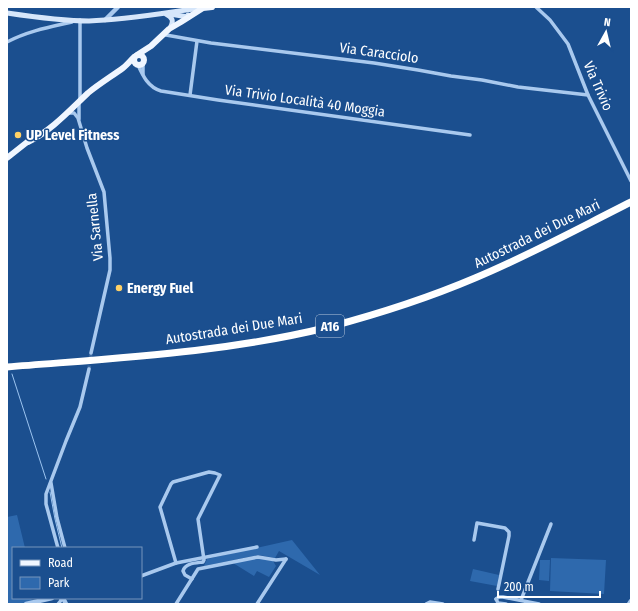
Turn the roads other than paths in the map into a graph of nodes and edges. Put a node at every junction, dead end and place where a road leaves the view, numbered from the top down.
1 (118, 7) edge
2 (212, 7) edge
3 (536, 7) edge
4 (203, 8) junction
5 (184, 11) junction
6 (7, 13) edge
7 (166, 13) junction
8 (188, 17) junction
9 (80, 20) junction
10 (105, 20) junction
11 (168, 32) junction
12 (197, 41) junction
13 (7, 42) edge
14 (151, 46) junction
15 (136, 56) junction
16 (140, 63) junction
17 (123, 68) junction
18 (143, 75) junction
19 (190, 95) junction
20 (588, 95) junction
21 (80, 101) junction
22 (76, 109) junction
23 (68, 113) junction
24 (60, 115) junction
25 (80, 124) junction
26 (470, 135) dead end
27 (28, 142) junction
28 (7, 158) edge
29 (631, 181) edge
30 (631, 202) edge
31 (631, 207) edge
32 (91, 353) tunnel mouth
33 (7, 366) edge
34 (89, 369) tunnel mouth
35 (7, 371) edge
36 (50, 482) junction
37 (551, 524) dead end
38 (474, 540) dead end
39 (58, 547) edge
40 (65, 547) edge
41 (256, 547) dead end
42 (205, 558) junction
43 (176, 563) junction
44 (142, 576) edge
45 (192, 578) junction
46 (498, 589) dead end
47 (48, 599) edge
48 (496, 599) junction
49 (520, 600) junction
50 (631, 601) edge
51 (26, 604) edge
52 (176, 604) edge
53 (257, 604) edge
54 (426, 604) edge
55 (443, 604) edge
56 (496, 604) edge
57 (506, 604) edge
58 (539, 604) edge
59 (629, 604) edge

1 - 10 street
2 - 4 main road
3 - 20 street, Via Trivio
4 - 5 main road
4 - 8 main road
5 - 7 main road
5 - 8 main road
6 - 9 main road
7 - 8 main road
7 - 10 main road
7 - 11 main road
8 - 11 main road
9 - 10 main road
9 - 13 street
9 - 21 street
11 - 12 street, Via Caracciolo
11 - 14 main road
12 - 19 street
12 - 20 street, Via Caracciolo
14 - 15 main road
14 - 16 main road
15 - 16 main road
15 - 16 main road
15 - 17 main road
16 - 17 main road
16 - 18 street, Via Trivio Località 40 Moggia
16 - 18 street
17 - 21 main road
18 - 19 street, Via Trivio Località 40 Moggia
19 - 26 street, Via Trivio Località 40 Moggia
20 - 29 street, Via Trivio
21 - 22 main road
21 - 24 main road
22 - 23 main road
22 - 24 main road
22 - 25 street, Via Sarnella
23 - 25 street
23 - 27 main road
24 - 27 main road
25 - 32 street, Via Sarnella
27 - 28 main road
30 - 33 highway, Autostrada dei Due Mari / A16
31 - 35 highway, Autostrada dei Due Mari / A16
34 - 36 street
36 - 39 street
36 - 40 street
37 - 49 street
38 - 46 street
41 - 42 street
42 - 43 street
42 - 43 street
42 - 45 street
43 - 44 street
45 - 52 street
45 - 53 street
47 - 51 street
48 - 49 street
48 - 56 street
48 - 57 street
49 - 58 street
50 - 59 street
54 - 55 street

